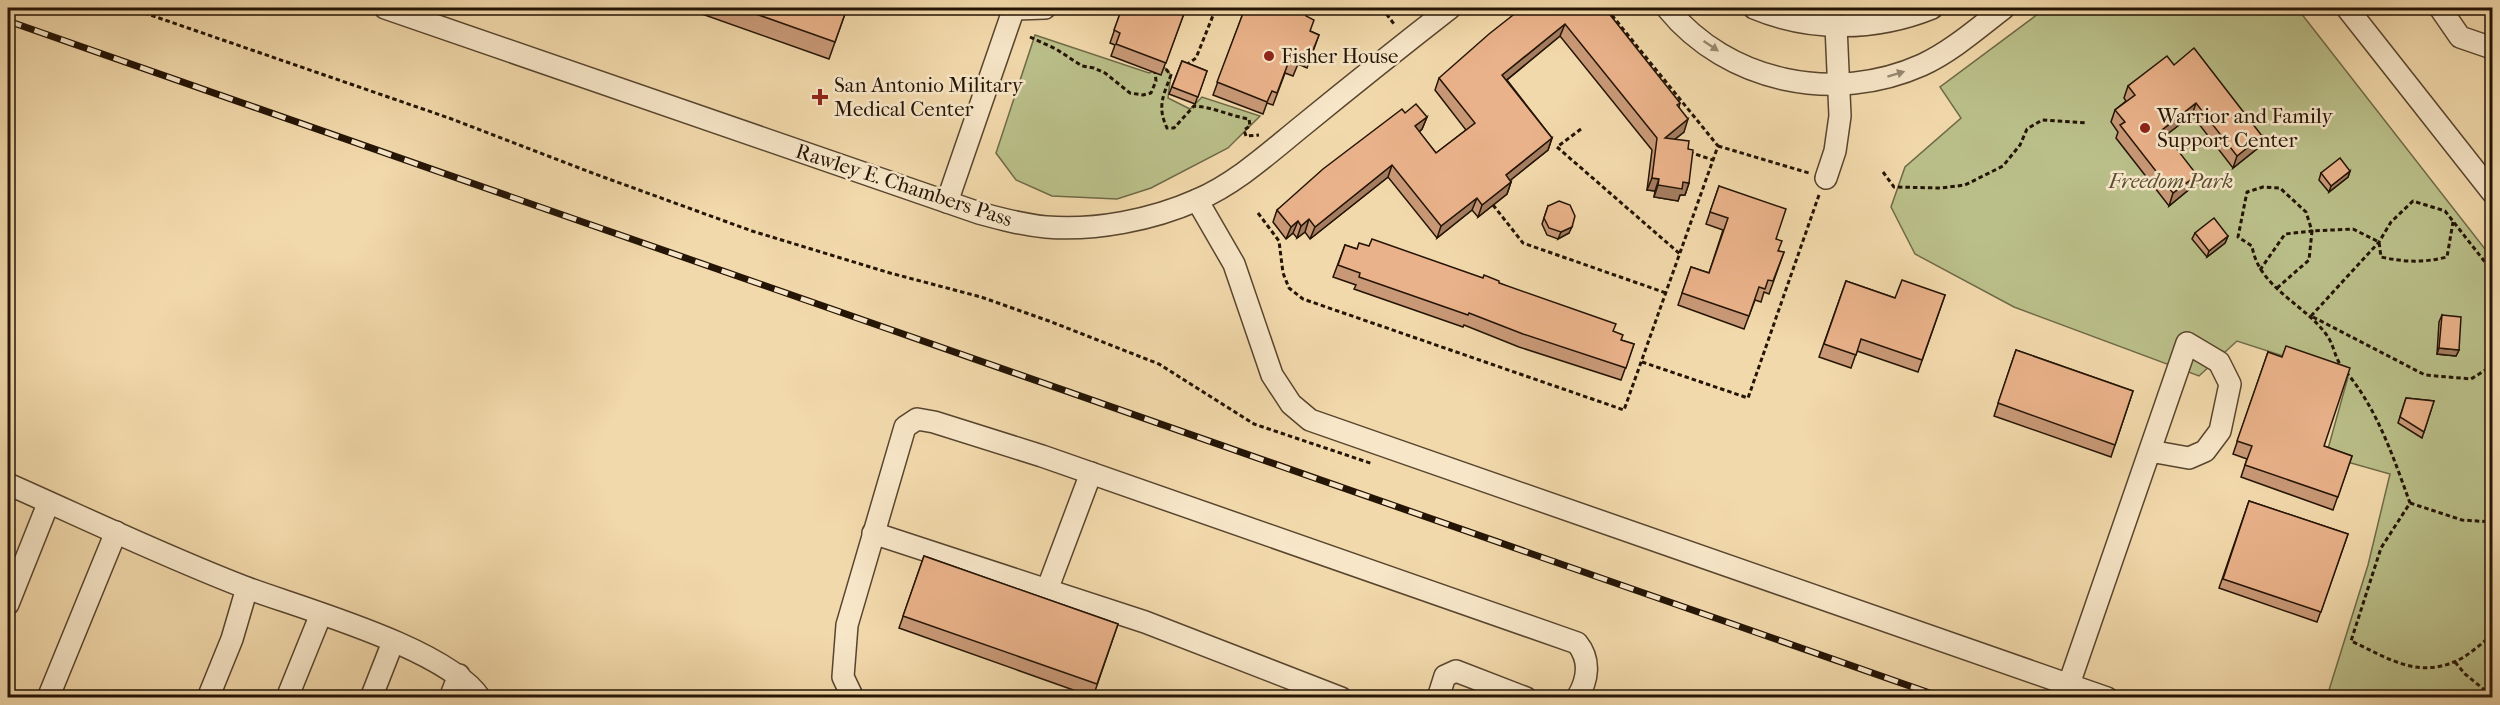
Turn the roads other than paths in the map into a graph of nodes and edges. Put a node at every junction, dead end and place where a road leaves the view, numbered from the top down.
1 (385, 8) edge
2 (1014, 8) edge
3 (1045, 8) edge
4 (1450, 8) edge
5 (1667, 8) edge
6 (1754, 8) edge
7 (1932, 8) edge
8 (2004, 8) edge
9 (2347, 8) edge
10 (2440, 8) edge
11 (1836, 26) junction
12 (2493, 48) edge
13 (1839, 86) junction
14 (1826, 178) road end
15 (2493, 192) edge
16 (1197, 200) junction
17 (947, 202) junction
18 (2150, 451) junction
19 (1091, 473) junction
20 (8, 484) edge
21 (48, 504) junction
22 (116, 532) junction
23 (873, 533) junction
24 (247, 588) junction
25 (1047, 590) junction
26 (8, 604) edge
27 (321, 614) junction
28 (393, 642) junction
29 (459, 675) junction
30 (2068, 684) junction
31 (48, 698) edge
32 (208, 698) edge
33 (287, 698) edge
34 (371, 698) edge
35 (450, 698) edge
36 (480, 698) edge
37 (853, 698) edge
38 (1341, 698) edge
39 (1438, 698) edge
40 (1526, 698) edge
41 (1577, 698) edge
42 (2108, 698) edge

1 - 17 street, Rawley E. Chambers Pass
2 - 3 street
2 - 17 street
4 - 16 street, Rawley E. Chambers Pass
5 -> 13 street
6 - 11 street
7 - 11 street
13 -> 8 street
9 - 15 street
10 - 12 street
11 - 13 street
13 - 14 street
16 - 17 street, Rawley E. Chambers Pass
16 - 30 street
18 - 18 street
18 - 30 street
19 - 23 street
19 - 25 street
19 - 41 street
20 - 21 street
21 - 22 street
21 - 26 street
22 - 24 street
22 - 31 street
23 - 25 street
23 - 37 street
24 - 27 street
24 - 32 street
25 - 38 street
27 - 28 street
27 - 33 street
28 - 29 street
28 - 34 street
29 - 35 street
29 - 36 street
30 - 42 street
39 - 40 street

